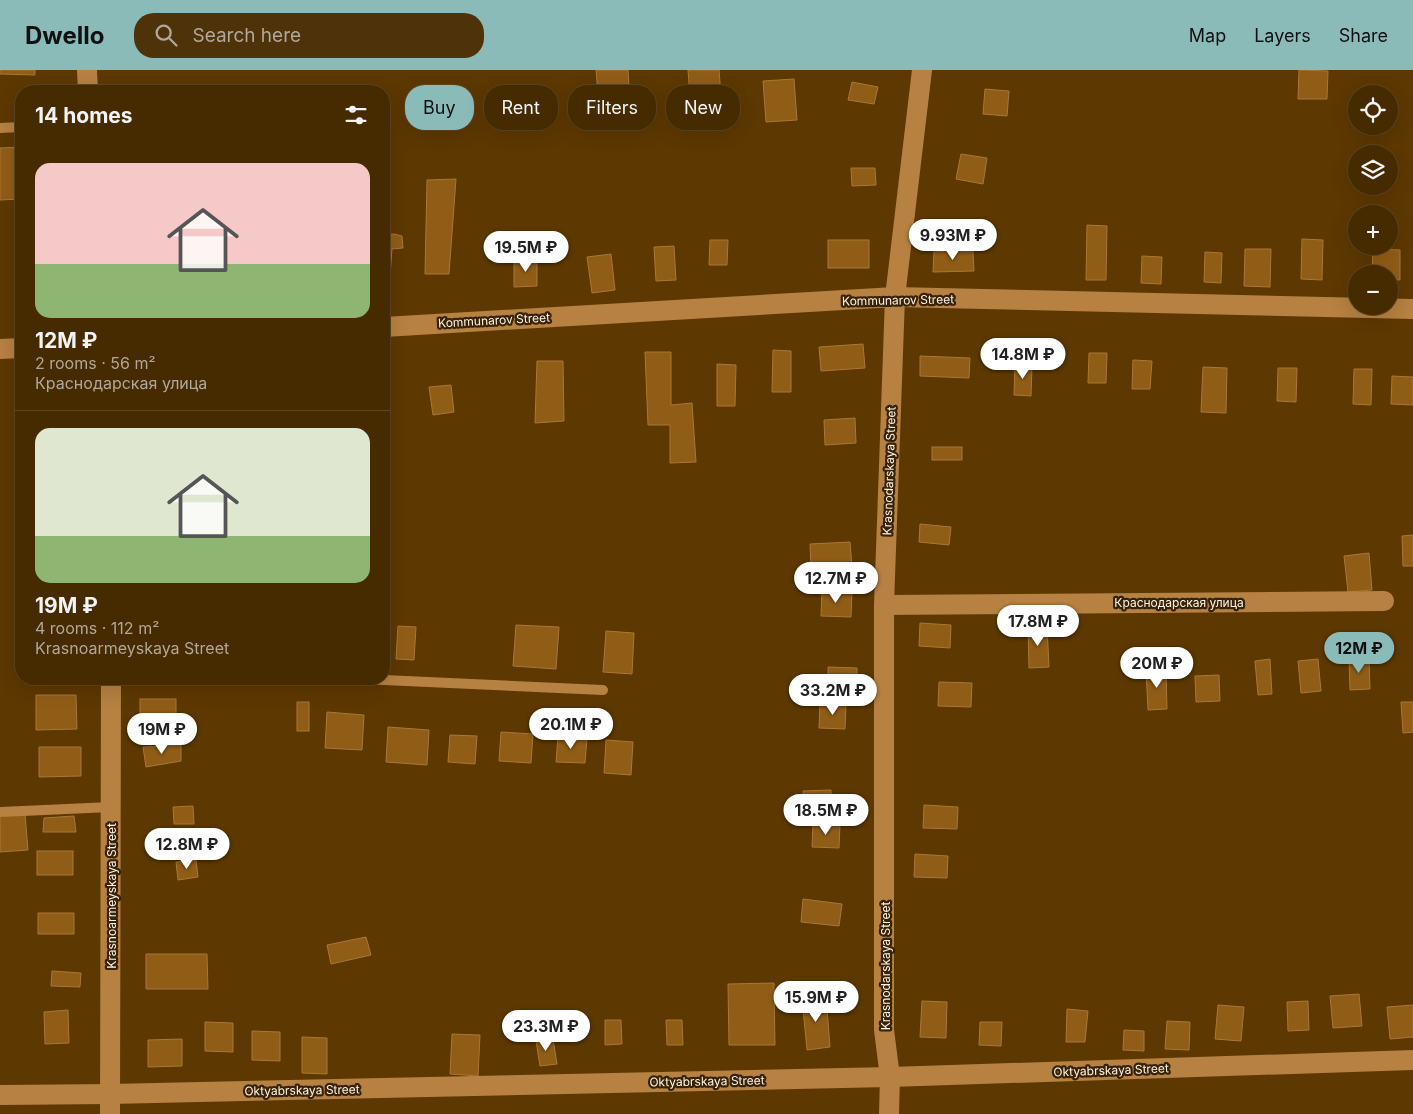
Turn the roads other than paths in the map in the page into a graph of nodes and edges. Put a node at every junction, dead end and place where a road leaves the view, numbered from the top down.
1 (87, 70) edge
2 (922, 70) edge
3 (88, 85) edge
4 (15, 127) edge
5 (0, 128) edge
6 (894, 297) junction
7 (1413, 309) edge
8 (390, 327) edge
9 (15, 348) edge
10 (0, 349) edge
11 (1384, 601) dead end
12 (884, 605) junction
13 (390, 680) edge
14 (111, 685) edge
15 (603, 690) dead end
16 (111, 807) junction
17 (0, 812) edge
18 (1413, 1060) edge
19 (890, 1077) junction
20 (0, 1095) edge
21 (110, 1104) edge
22 (889, 1114) edge

1 - 3 street
2 - 6 street, Krasnodarskaya Street
4 - 5 lane
6 - 7 street, Kommunarov Street
6 - 8 street, Kommunarov Street
6 - 12 street, Krasnodarskaya Street
9 - 10 street
11 - 12 street, Краснодарская улица
12 - 19 street, Krasnodarskaya Street
13 - 15 lane
14 - 16 street, Krasnoarmeyskaya Street
16 - 17 lane
16 - 21 street, Krasnoarmeyskaya Street
18 - 19 street, Oktyabrskaya Street
19 - 21 street, Oktyabrskaya Street
19 - 22 street, Krasnodarskaya Street
20 - 21 street, Oktyabrskaya Street

